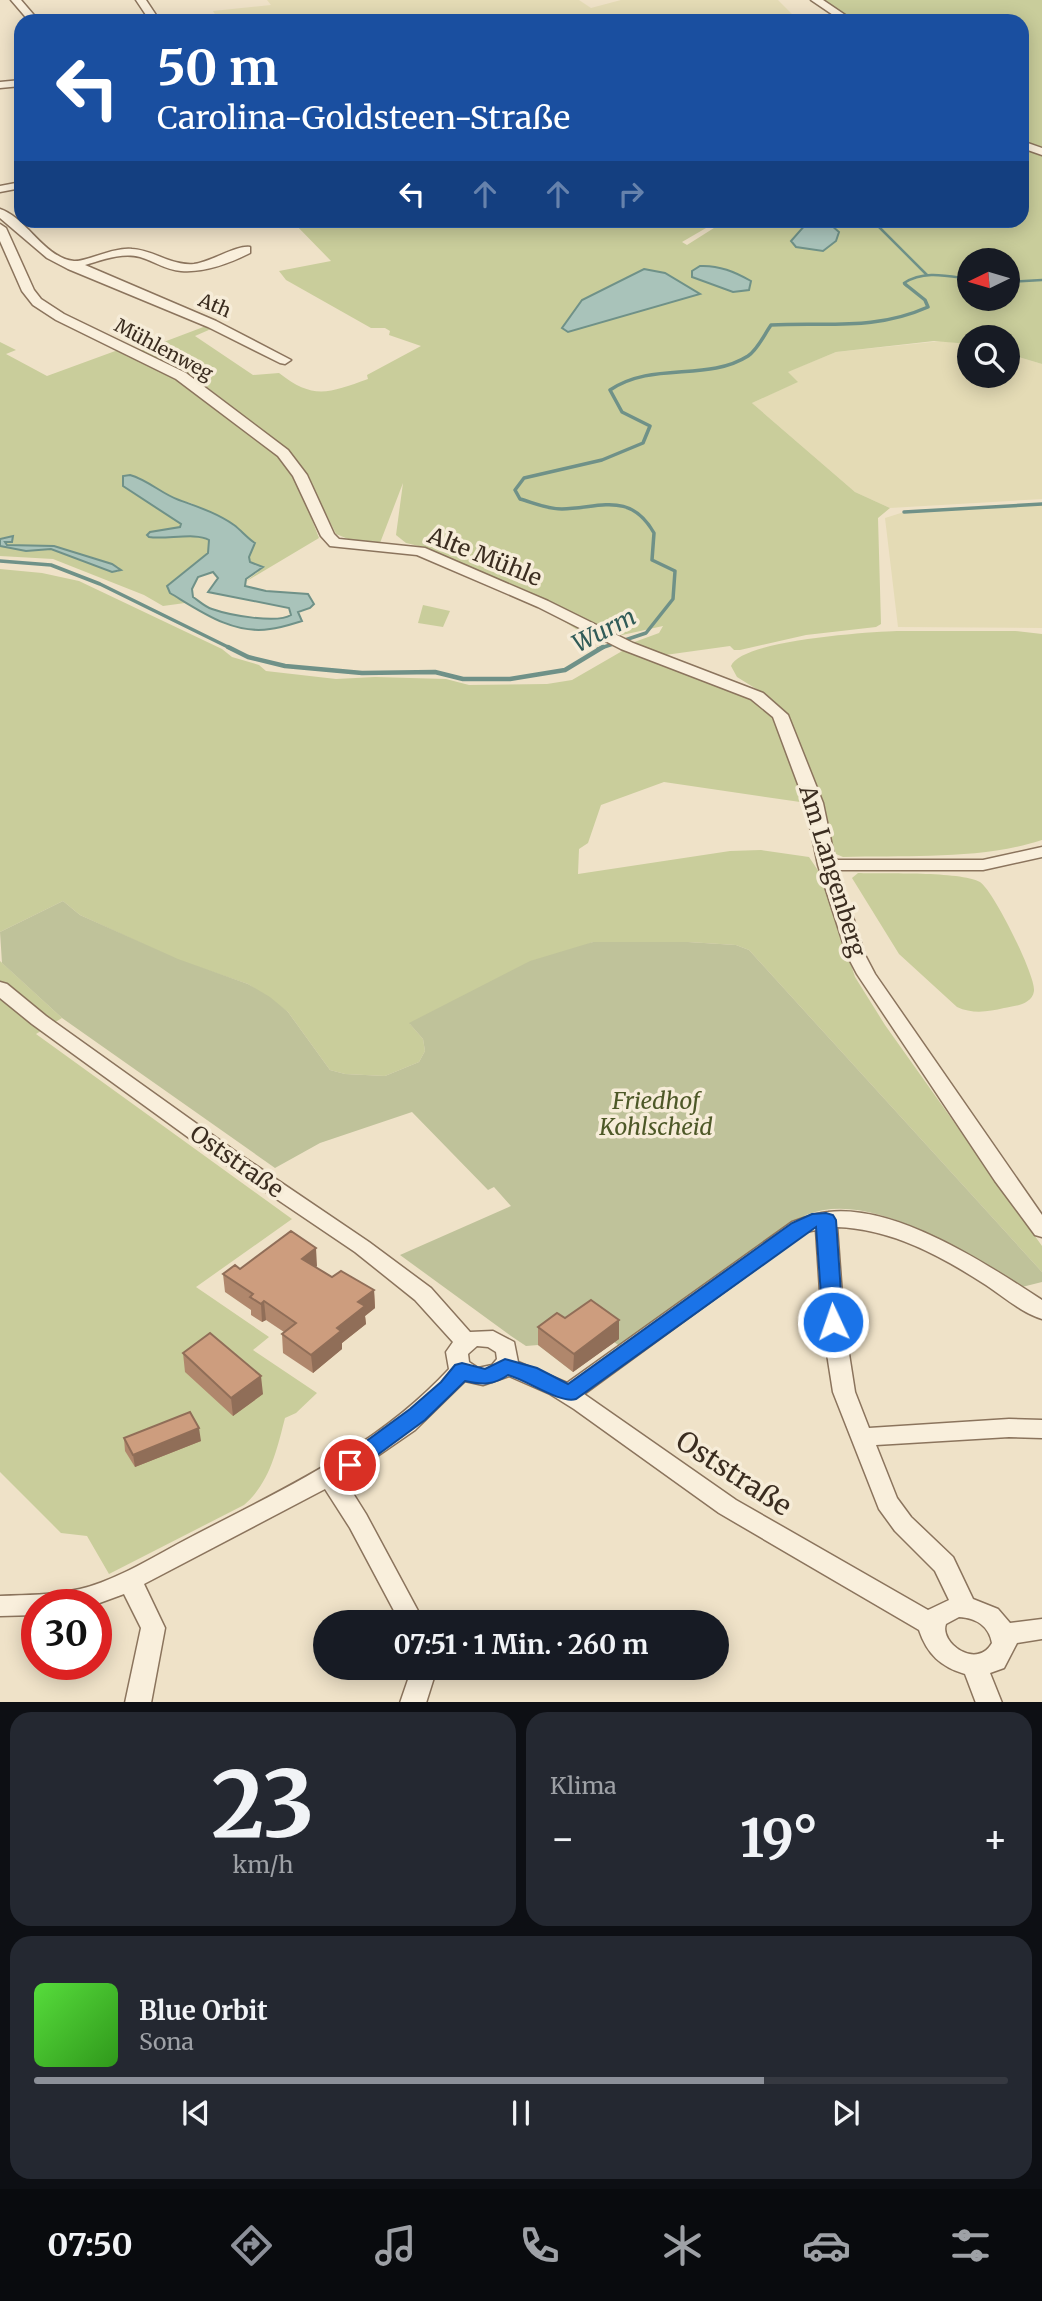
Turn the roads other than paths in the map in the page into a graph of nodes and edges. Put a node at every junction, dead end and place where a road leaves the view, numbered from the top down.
1 (16, 0) edge
2 (816, 0) edge
3 (28, 14) edge
4 (838, 14) edge
5 (0, 212) edge
6 (14, 225) edge
7 (17, 228) edge
8 (1, 233) edge
9 (246, 250) dead end
10 (72, 265) junction
11 (285, 360) dead end
12 (335, 543) joint
13 (627, 646) joint
14 (1042, 852) edge
15 (827, 865) junction
16 (0, 988) edge
17 (826, 1220) junction
18 (1042, 1230) edge
19 (1042, 1311) edge
20 (466, 1342) junction
21 (505, 1366) junction
22 (462, 1370) junction
23 (569, 1393) junction
24 (1042, 1429) edge
25 (861, 1437) junction
26 (330, 1477) junction
27 (128, 1581) junction
28 (108, 1589) edge
29 (21, 1605) edge
30 (0, 1606) edge
31 (965, 1607) junction
32 (406, 1610) edge
33 (933, 1626) junction
34 (1042, 1629) edge
35 (1004, 1634) junction
36 (975, 1667) junction
37 (420, 1680) edge
38 (138, 1702) edge
39 (413, 1702) edge
40 (989, 1702) edge

1 - 3 street
2 - 4 street
5 - 6 street, Ath
7 - 10 street, Ath
8 - 12 street, Mühlenweg
9 - 10 street
10 - 11 street, Ath
12 - 13 street, Alte Mühle
13 - 15 street, Am Langenberg
14 - 15 street
15 - 18 street, Am Langenberg
16 - 20 street, Oststraße
17 - 19 street
17 - 23 street
17 - 25 street
20 - 21 street
20 - 22 street
21 - 22 street
21 - 23 street, Oststraße
22 - 26 street
23 - 33 street, Oststraße
24 - 25 street
25 - 31 street
26 - 27 street
26 - 32 street
27 - 28 street
27 - 38 street
29 - 30 street
31 - 33 street
31 - 35 street
33 - 36 street
34 - 35 street
35 - 36 street
36 - 40 street
37 - 39 street

